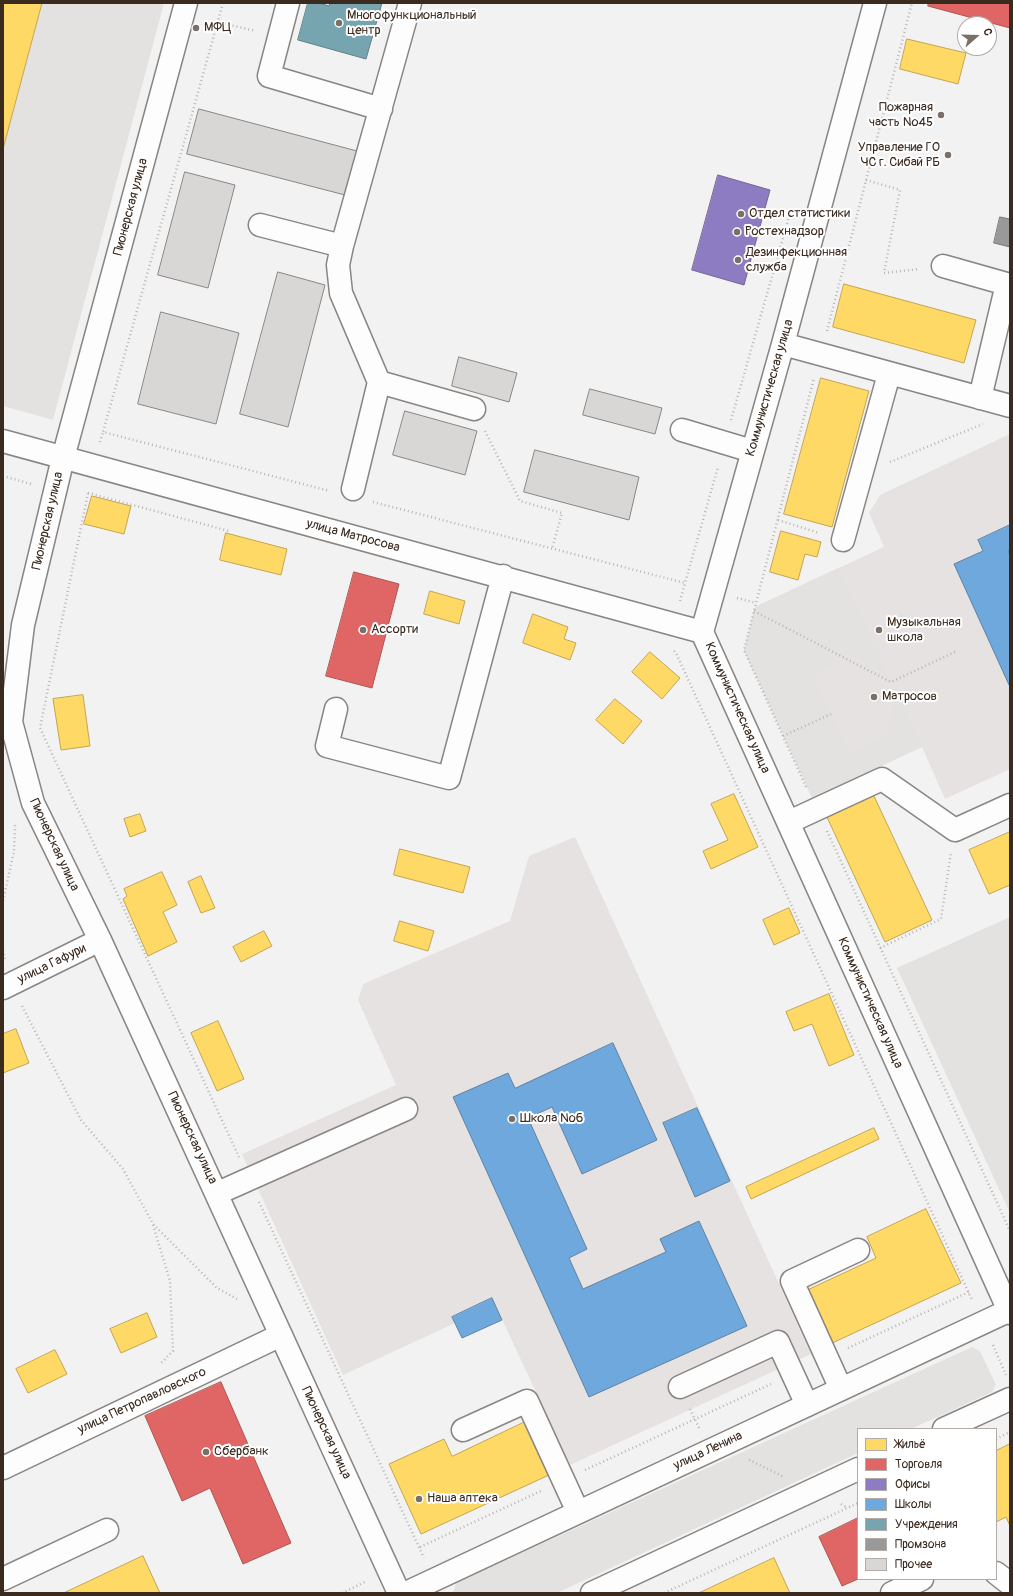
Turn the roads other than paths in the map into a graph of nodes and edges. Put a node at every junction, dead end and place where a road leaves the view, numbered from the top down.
1 (186, 3) edge
2 (288, 3) edge
3 (410, 3) edge
4 (875, 3) edge
5 (381, 109) junction
6 (260, 224) dead end
7 (342, 246) junction
8 (943, 266) road end
9 (1008, 284) edge
10 (783, 344) junction
11 (889, 374) junction
12 (379, 382) junction
13 (980, 398) junction
14 (1010, 406) edge
15 (474, 409) road end
16 (682, 430) dead end
17 (3, 441) edge
18 (752, 451) junction
19 (63, 458) junction
20 (361, 496) road end
21 (843, 540) road end
22 (503, 576) junction
23 (702, 632) junction
24 (336, 709) dead end
25 (1010, 805) edge
26 (789, 822) junction
27 (100, 940) junction
28 (7, 986) edge
29 (406, 1109) dead end
30 (218, 1193) junction
31 (858, 1250) dead end
32 (1010, 1311) edge
33 (281, 1335) junction
34 (680, 1387) dead end
35 (841, 1389) junction
36 (1010, 1398) edge
37 (807, 1404) junction
38 (946, 1428) edge
39 (463, 1430) dead end
40 (3, 1468) edge
41 (857, 1469) edge
42 (578, 1512) junction
43 (107, 1530) dead end
44 (997, 1573) edge
45 (3, 1580) edge
46 (920, 1580) edge
47 (1010, 1584) edge
48 (399, 1593) edge
49 (406, 1593) edge
50 (592, 1593) edge
51 (892, 1593) edge

1 - 19 street, Пионерская улица
2 - 5 street
3 - 5 street
4 - 10 street, Коммунистическая улица
5 - 7 street
6 - 7 street
7 - 12 street
8 - 9 street
9 - 13 street
10 - 11 street
10 - 18 street, Коммунистическая улица
11 - 13 street
11 - 21 street
12 - 15 street
12 - 20 street
13 - 14 street
16 - 18 street
17 - 19 street, улица Матросова
18 - 23 street, Коммунистическая улица
19 - 22 street, улица Матросова
19 - 27 street, Пионерская улица
22 - 23 street, улица Матросова
22 - 24 street
23 - 26 street, Коммунистическая улица
25 - 26 street
26 - 32 street, Коммунистическая улица
27 - 28 street, улица Гафури
27 - 30 street, Пионерская улица
29 - 30 street
30 - 33 street, Пионерская улица
31 - 35 street
32 - 35 street, улица Ленина
33 - 40 street, улица Петропавловского
33 - 48 street, Пионерская улица
34 - 37 street
35 - 37 street, улица Ленина
36 - 38 street
37 - 42 street, улица Ленина
39 - 42 street
41 - 50 street
42 - 49 street, улица Ленина
43 - 45 street
44 - 47 street
46 - 51 street

